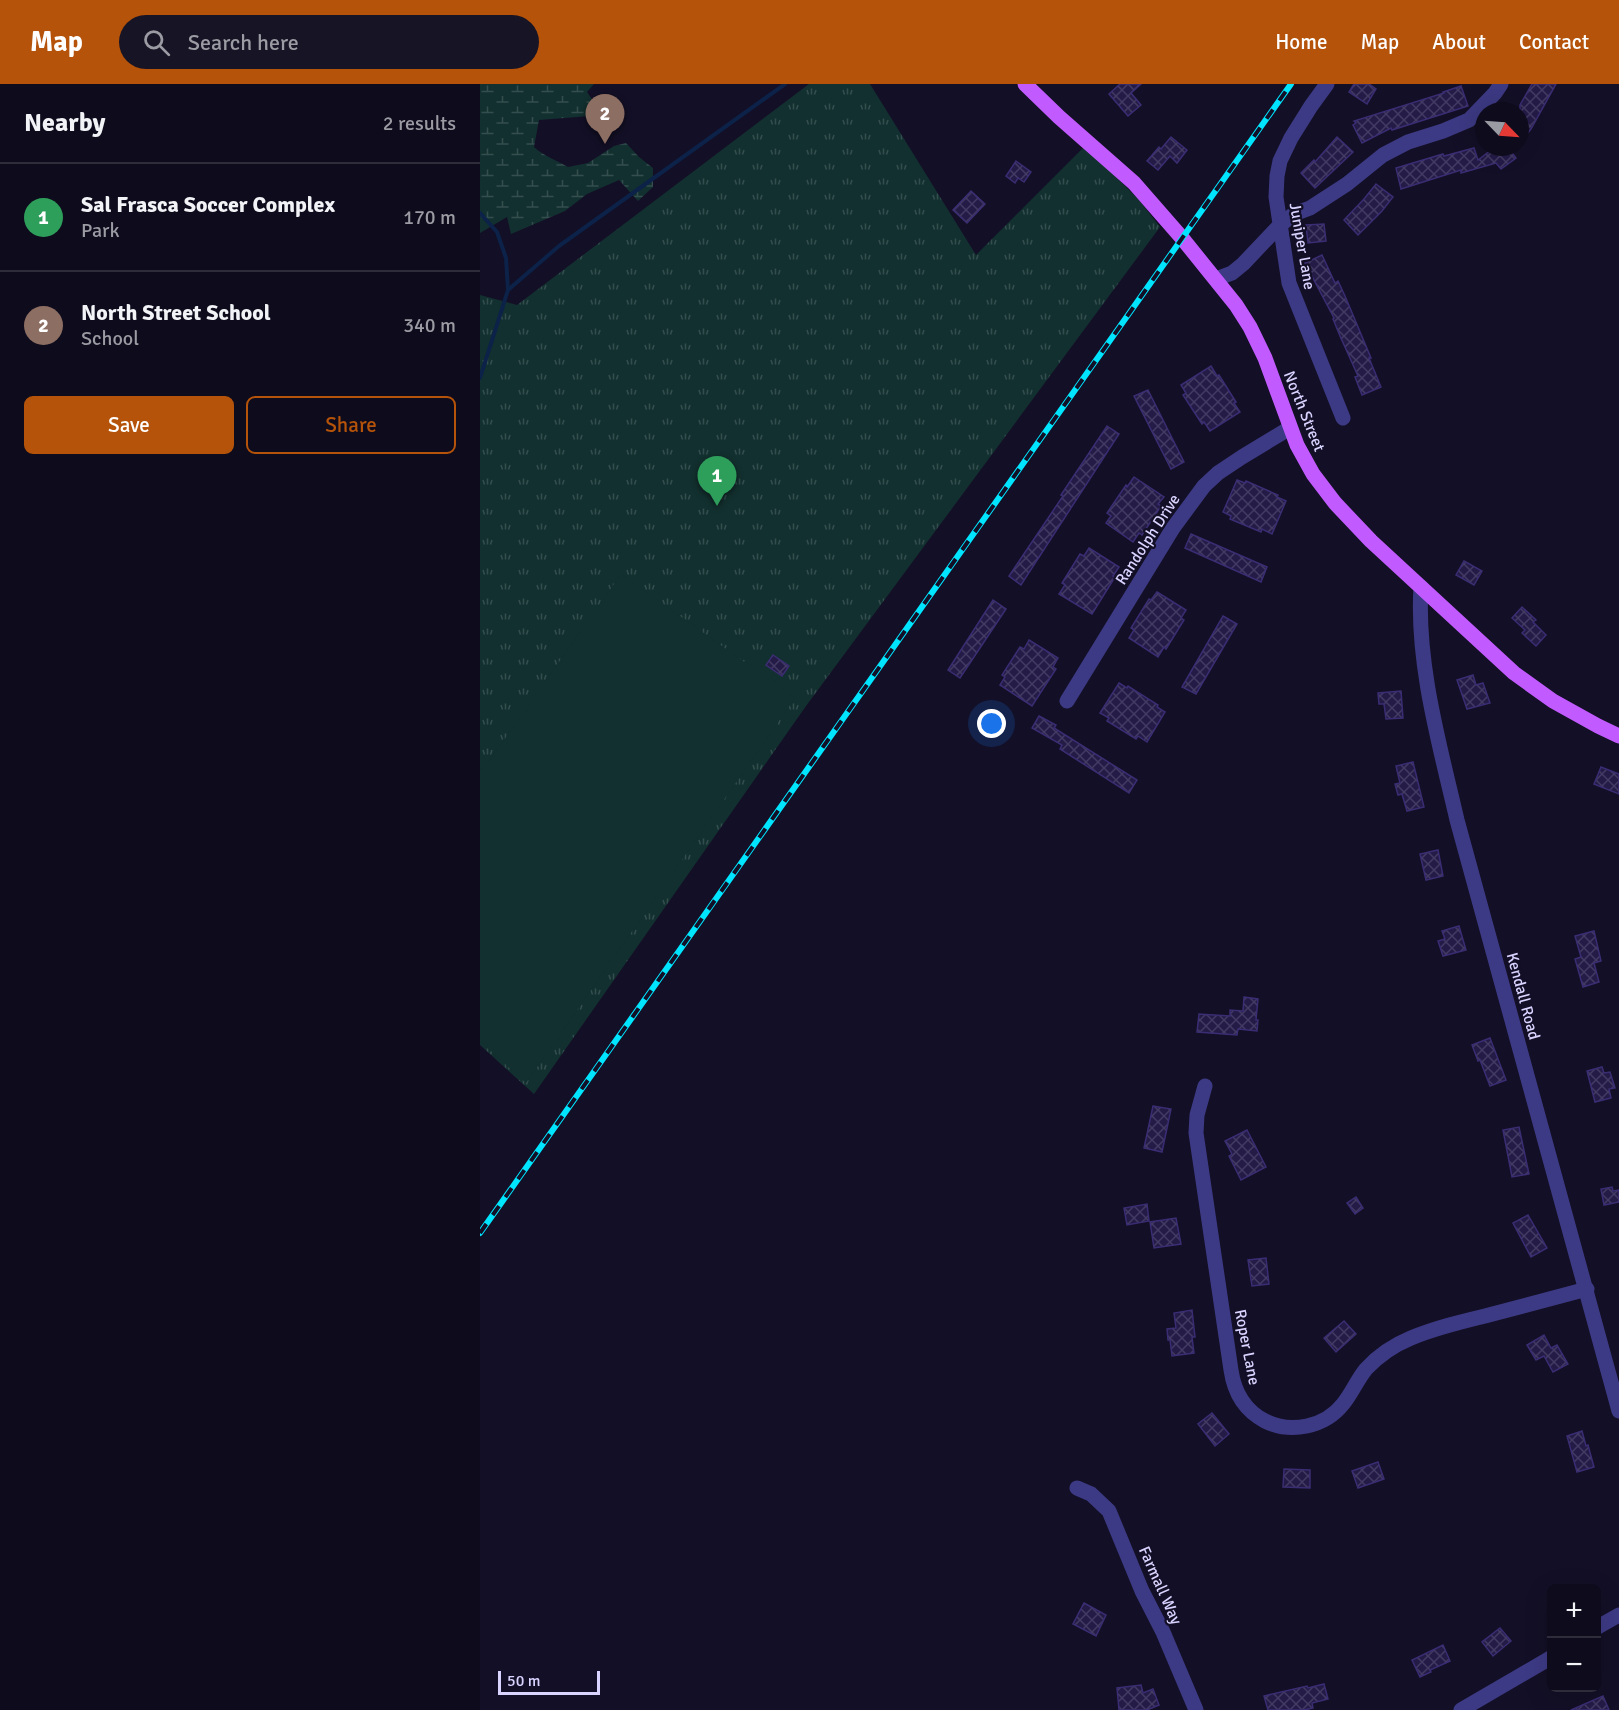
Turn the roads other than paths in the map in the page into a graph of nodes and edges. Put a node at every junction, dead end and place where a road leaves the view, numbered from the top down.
1 (1025, 84) edge
2 (1327, 84) edge
3 (1501, 84) edge
4 (1280, 225) junction
5 (1216, 279) junction
6 (1343, 418) dead end
7 (1290, 428) junction
8 (1421, 587) junction
9 (1067, 701) dead end
10 (1619, 736) edge
11 (1204, 1086) dead end
12 (1587, 1289) junction
13 (1619, 1411) edge
14 (1077, 1488) dead end
15 (1619, 1615) edge
16 (1601, 1626) edge
17 (1547, 1659) edge
18 (1196, 1710) edge
19 (1461, 1710) edge

1 - 5 main road, North Street
2 - 4 street, Juniper Lane
3 - 4 street
4 - 5 street
4 - 6 street, Juniper Lane
5 - 7 main road, North Street
7 - 8 main road, North Street
7 - 9 street, Randolph Drive
8 - 10 main road, North Street
8 - 12 street, Kendall Road
11 - 12 street, Roper Lane
12 - 13 street, Kendall Road
14 - 18 street, Farmall Way
15 - 16 street
17 - 19 street

